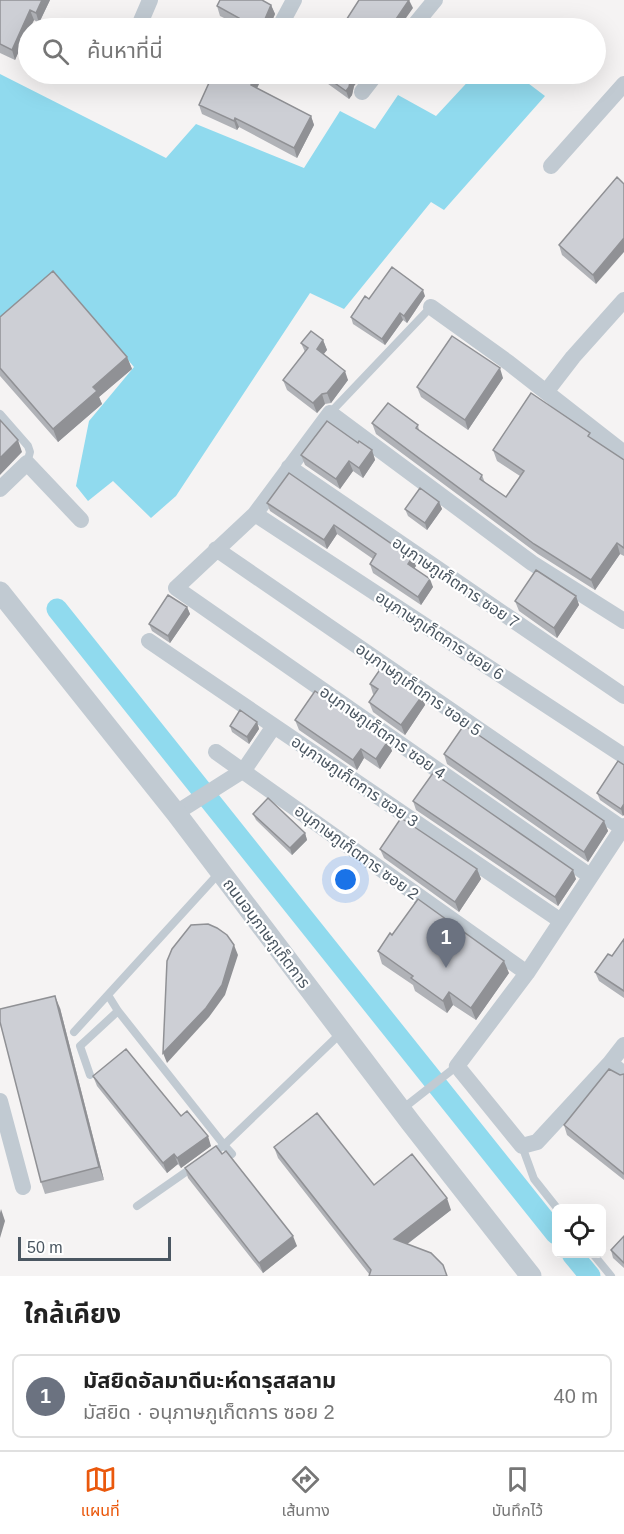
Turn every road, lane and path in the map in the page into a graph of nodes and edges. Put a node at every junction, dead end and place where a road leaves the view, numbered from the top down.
1 (150, 0) edge
2 (294, 0) edge
3 (435, 0) edge
4 (142, 18) edge
5 (284, 18) edge
6 (420, 18) edge
7 (368, 84) edge
8 (624, 84) edge
9 (362, 92) dead end
10 (551, 165) dead end
11 (624, 300) edge
12 (432, 307) joint
13 (546, 392) junction
14 (330, 413) junction
15 (0, 414) edge
16 (624, 453) edge
17 (27, 464) junction
18 (289, 467) junction
19 (0, 489) edge
20 (255, 514) junction
21 (81, 520) dead end
22 (216, 549) junction
23 (0, 592) edge
24 (624, 621) edge
25 (149, 641) dead end
26 (624, 696) edge
27 (274, 726) junction
28 (216, 752) dead end
29 (624, 756) edge
30 (244, 770) junction
31 (176, 813) junction
32 (623, 827) edge
33 (220, 872) junction
34 (590, 876) junction
35 (561, 921) junction
36 (528, 973) junction
37 (108, 995) junction
38 (118, 1011) junction
39 (74, 1032) dead end
40 (342, 1032) junction
41 (624, 1045) edge
42 (610, 1063) junction
43 (457, 1066) junction
44 (624, 1074) edge
45 (90, 1075) dead end
46 (0, 1101) edge
47 (401, 1110) junction
48 (4, 1132) edge
49 (224, 1145) junction
50 (522, 1146) junction
51 (232, 1154) edge
52 (22, 1187) dead end
53 (553, 1204) edge
54 (137, 1206) dead end
55 (596, 1258) edge
56 (531, 1276) edge
57 (611, 1276) edge

1 - 4 street
2 - 5 street
3 - 6 street
7 - 9 street
8 - 10 street
11 - 13 street
12 - 13 street
12 - 14 lane
13 - 16 street
14 - 18 street
14 - 24 street
15 - 17 lane
17 - 19 street
17 - 21 street
18 - 20 street
18 - 26 street, อนุภาษภูเก็ตการ ซอย 7
20 - 22 street
20 - 29 street, อนุภาษภูเก็ตการ ซอย 6
22 - 32 street, อนุภาษภูเก็ตการ ซอย 5
22 - 34 street, อนุภาษภูเก็ตการ ซอย 4
23 - 31 street, ถนนอนุภาษภูเก็ตการ
25 - 27 street, อนุภาษภูเก็ตการ ซอย 3
27 - 30 street
27 - 35 street, อนุภาษภูเก็ตการ ซอย 3
28 - 30 street, อนุภาษภูเก็ตการ ซอย 2
30 - 31 street
30 - 36 street, อนุภาษภูเก็ตการ ซอย 2
31 - 33 street, ถนนอนุภาษภูเก็ตการ
32 - 34 street
33 - 37 lane
33 - 40 street, ถนนอนุภาษภูเก็ตการ
34 - 35 street
35 - 36 street
36 - 43 street
37 - 38 lane
37 - 39 lane
38 - 45 lane
38 - 49 lane
40 - 47 street, ถนนอนุภาษภูเก็ตการ
40 - 49 lane
41 - 42 street
42 - 44 street
42 - 50 street
43 - 47 lane
43 - 50 street
46 - 48 street
47 - 56 street, ถนนอนุภาษภูเก็ตการ
48 - 52 street
49 - 51 lane
49 - 54 lane
50 - 53 lane
55 - 57 lane

